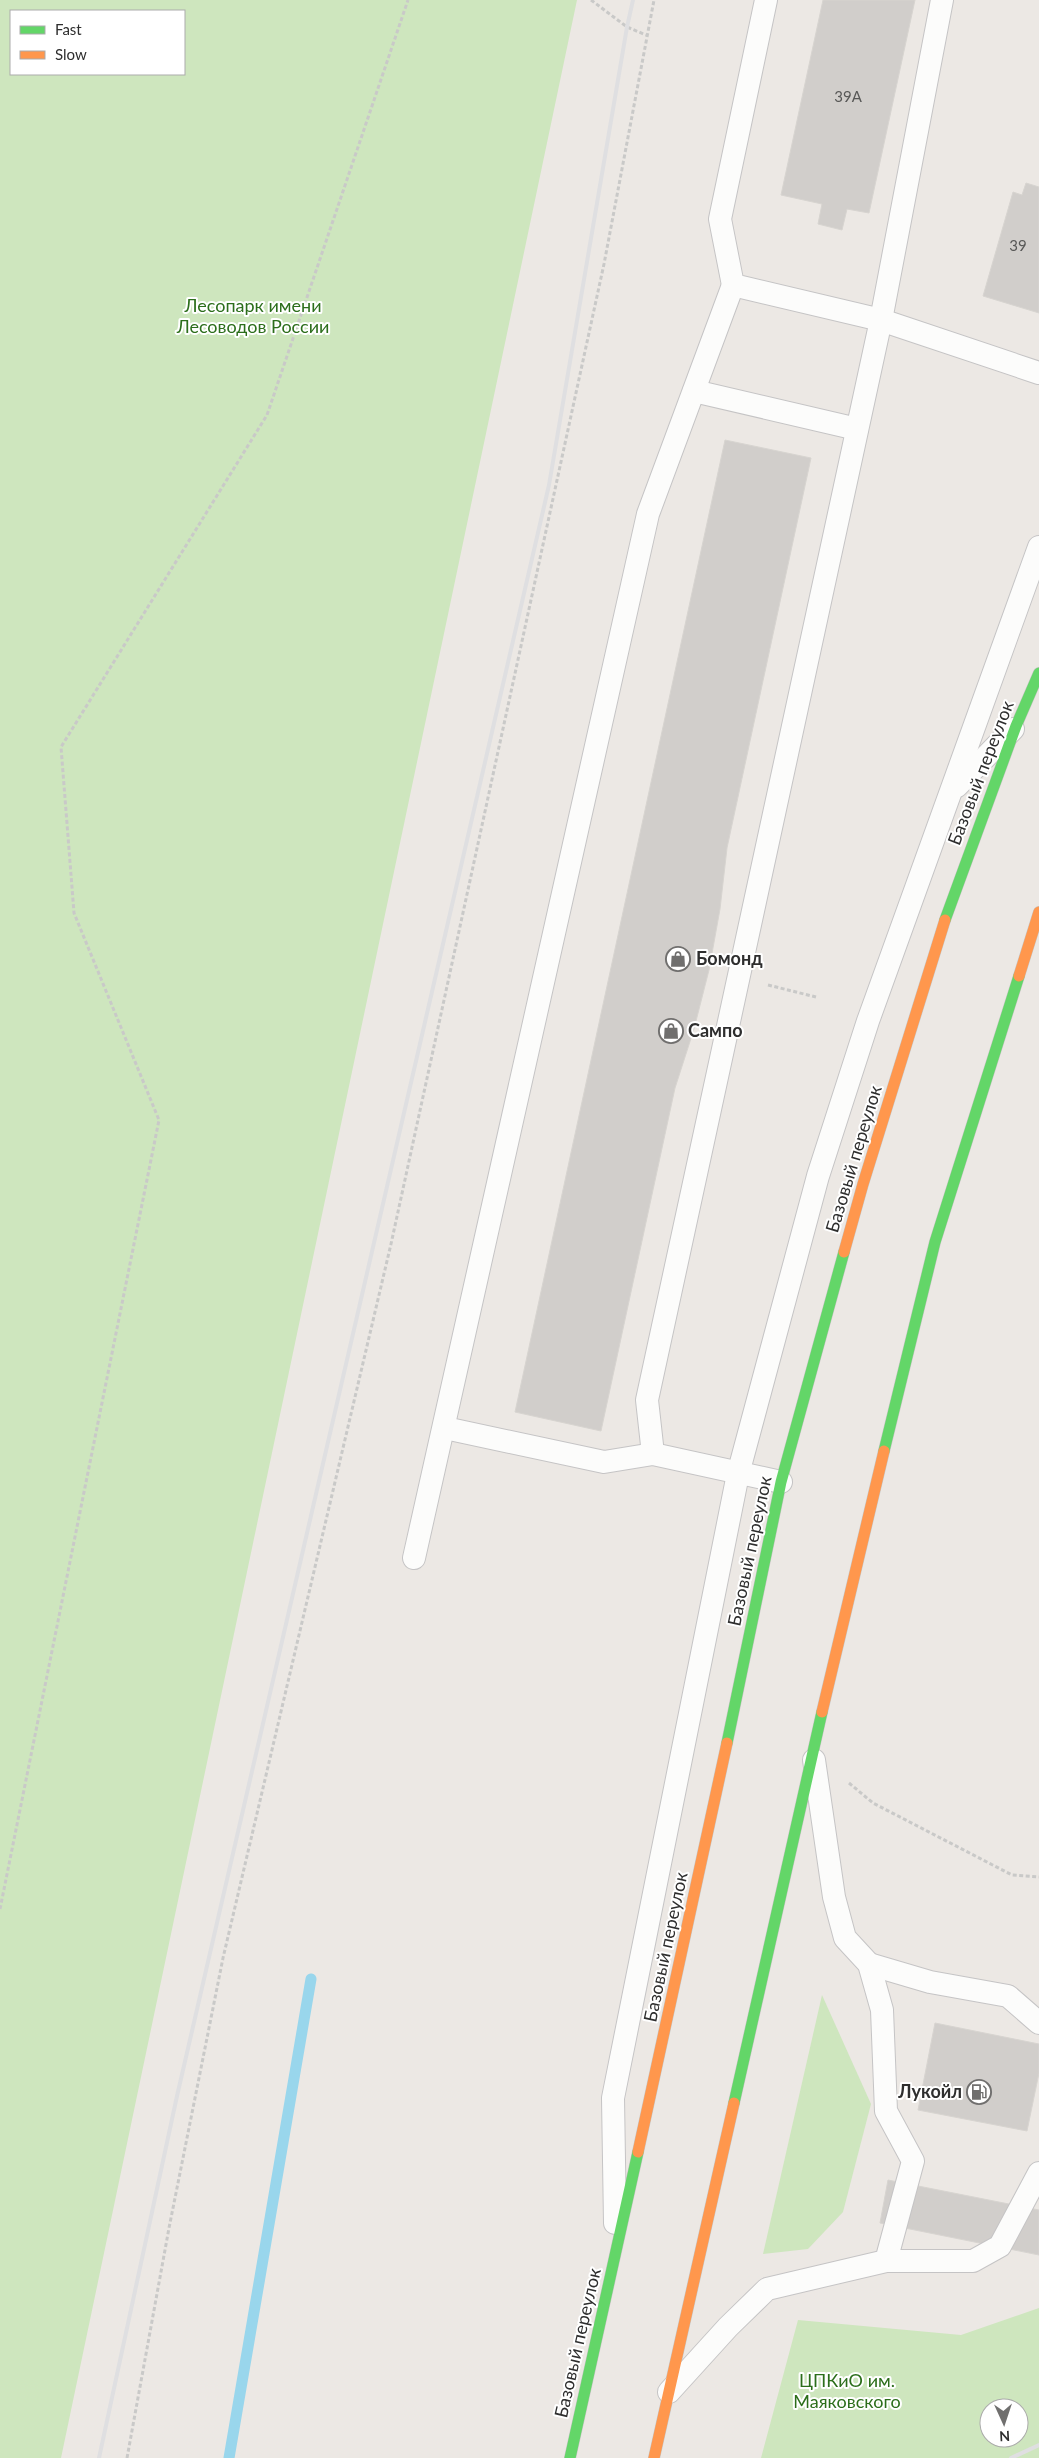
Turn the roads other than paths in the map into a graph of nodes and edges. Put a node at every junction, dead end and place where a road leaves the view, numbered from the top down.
1 (766, 0) edge
2 (942, 0) edge
3 (733, 285) junction
4 (881, 320) junction
5 (1039, 373) edge
6 (694, 391) junction
7 (857, 429) junction
8 (1039, 547) edge
9 (1039, 673) edge
10 (1016, 726) junction
11 (952, 792) junction
12 (1039, 912) edge
13 (445, 1428) junction
14 (653, 1454) junction
15 (738, 1474) junction
16 (781, 1482) junction
17 (414, 1558) dead end
18 (814, 1755) junction
19 (868, 1964) junction
20 (1039, 2022) edge
21 (1039, 2173) edge
22 (616, 2255) junction
23 (886, 2261) junction
24 (669, 2392) junction
25 (570, 2458) edge
26 (654, 2458) edge

1 - 3 lane
2 - 4 lane
3 - 4 lane
3 - 6 lane
4 - 5 lane
4 - 7 lane
6 - 7 lane
6 - 13 lane
7 - 14 lane
8 - 11 lane
9 - 10 main road, Базовый переулок
10 - 11 lane
10 - 16 main road, Базовый переулок
11 - 15 lane
12 - 18 main road
13 - 14 lane
13 - 17 lane
14 - 15 lane
15 - 16 lane
15 - 22 lane
16 - 22 main road, Базовый переулок
18 - 19 lane
18 - 24 main road
19 - 20 lane
19 - 23 lane
21 - 23 lane
22 - 25 main road, Базовый переулок
23 - 24 lane
24 - 26 main road

